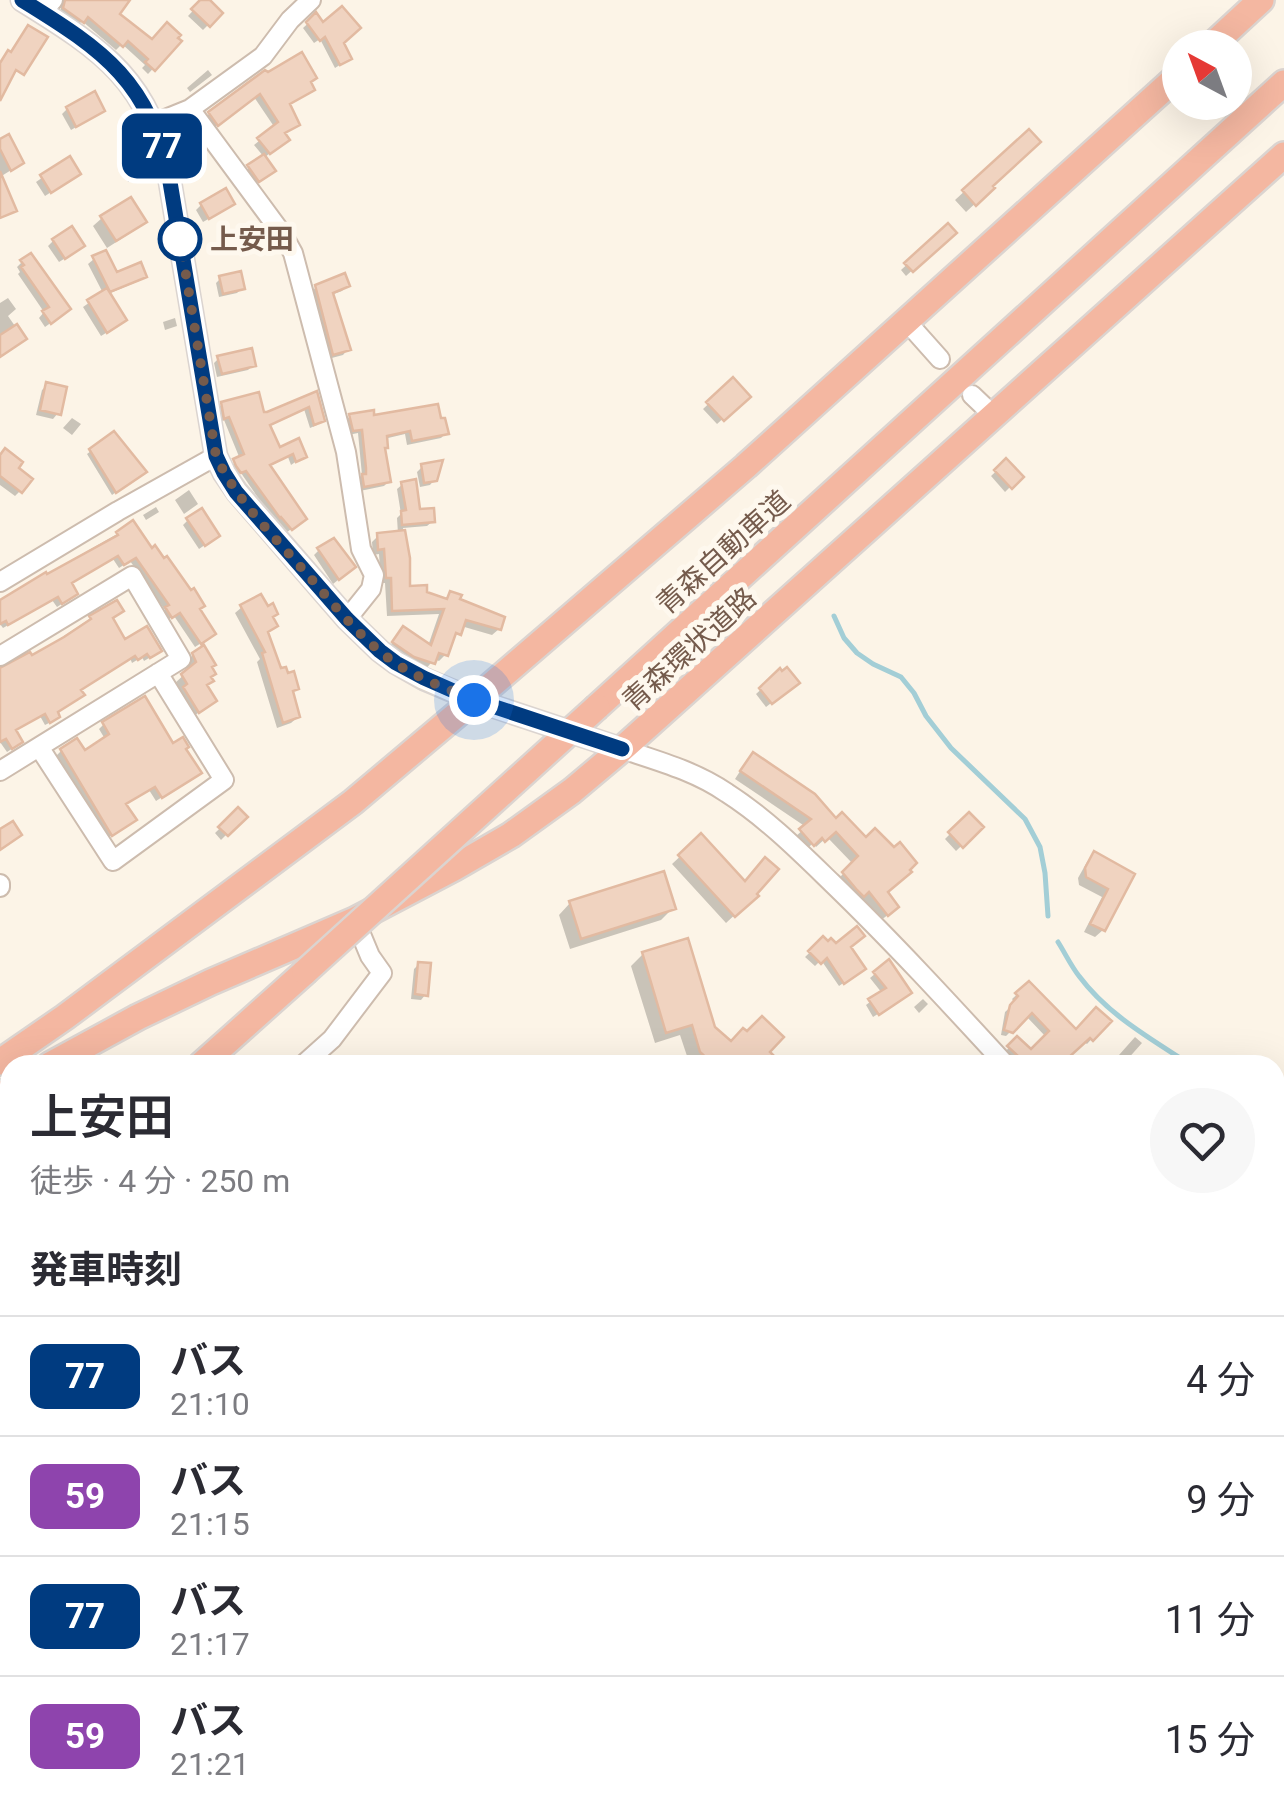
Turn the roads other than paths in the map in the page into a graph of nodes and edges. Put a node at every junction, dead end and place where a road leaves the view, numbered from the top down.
1 (22, 0) edge
2 (311, 0) edge
3 (1261, 0) edge
4 (48, 6) edge
5 (1228, 30) edge
6 (1284, 83) edge
7 (1162, 90) edge
8 (190, 109) junction
9 (153, 124) junction
10 (1284, 155) edge
11 (907, 322) junction
12 (940, 359) dead end
13 (972, 395) dead end
14 (994, 416) junction
15 (216, 456) junction
16 (0, 582) edge
17 (347, 619) junction
18 (0, 656) edge
19 (158, 673) junction
20 (474, 700) junction
21 (39, 746) junction
22 (622, 749) junction
23 (0, 771) edge
24 (355, 920) junction
25 (10, 1055) edge
26 (68, 1055) edge
27 (212, 1055) edge
28 (313, 1055) edge
29 (997, 1055) edge

1 - 4 main road
2 - 8 street
3 - 5 highway
4 - 9 main road
6 - 27 highway, 青森自動車道, bridge
7 - 11 highway
8 - 9 street
8 - 17 street
9 - 15 main road
10 - 14 highway, 青森環状道路
11 - 12 street
11 - 20 highway
13 - 14 street
14 - 22 highway, 青森環状道路
15 - 16 street
15 - 17 main road
17 - 20 main road
18 - 19 street
19 - 21 street
19 - 21 street
20 - 22 main road
20 - 25 highway
21 - 23 street
22 - 24 highway, 青森環状道路
22 - 29 street
24 - 26 highway, 青森環状道路
24 - 28 street

